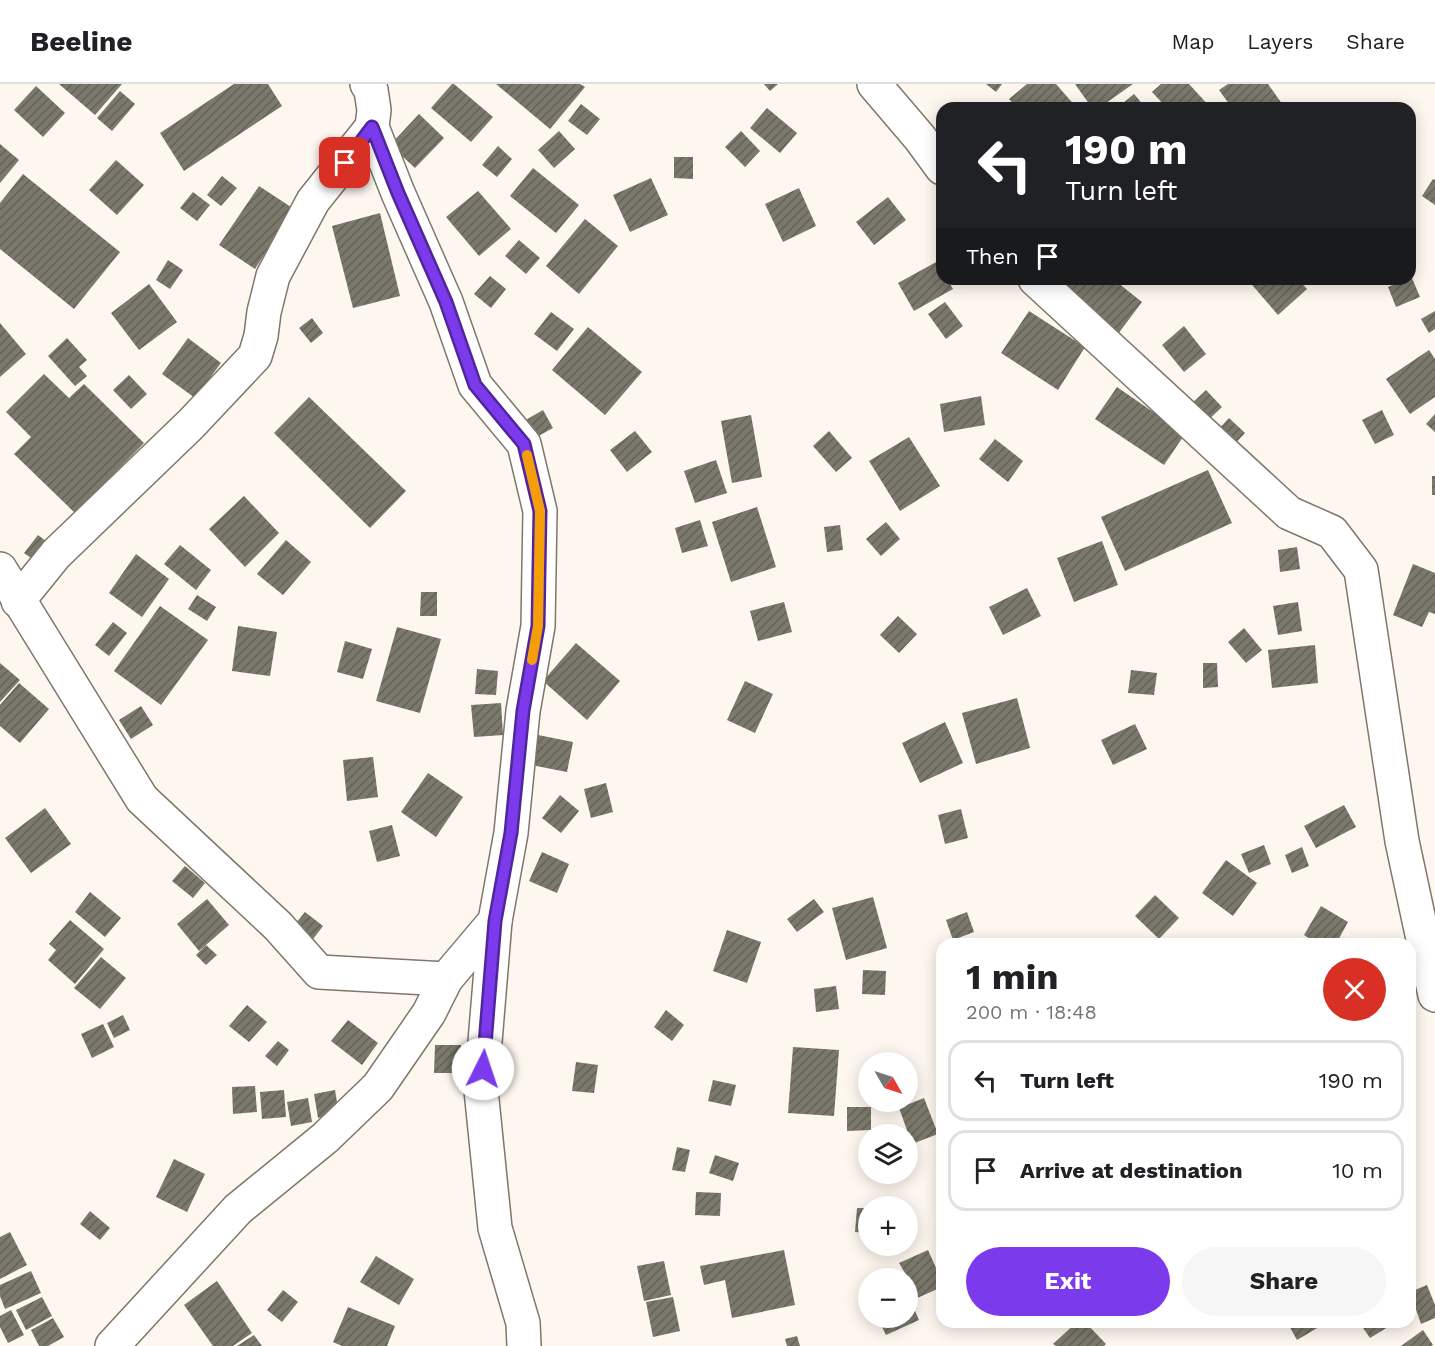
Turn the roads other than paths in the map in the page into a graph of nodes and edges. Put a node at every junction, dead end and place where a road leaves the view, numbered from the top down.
1 (367, 84) edge
2 (874, 84) edge
3 (372, 127) junction
4 (936, 160) edge
5 (1042, 285) edge
6 (0, 569) edge
7 (18, 601) junction
8 (495, 921) junction
9 (446, 979) junction
10 (1435, 995) edge
11 (112, 1346) edge
12 (524, 1346) edge

1 - 3 street
2 - 4 street
3 - 7 street
3 - 8 street
5 - 10 street
6 - 7 street
7 - 9 street
8 - 9 street
8 - 12 street
9 - 11 street

